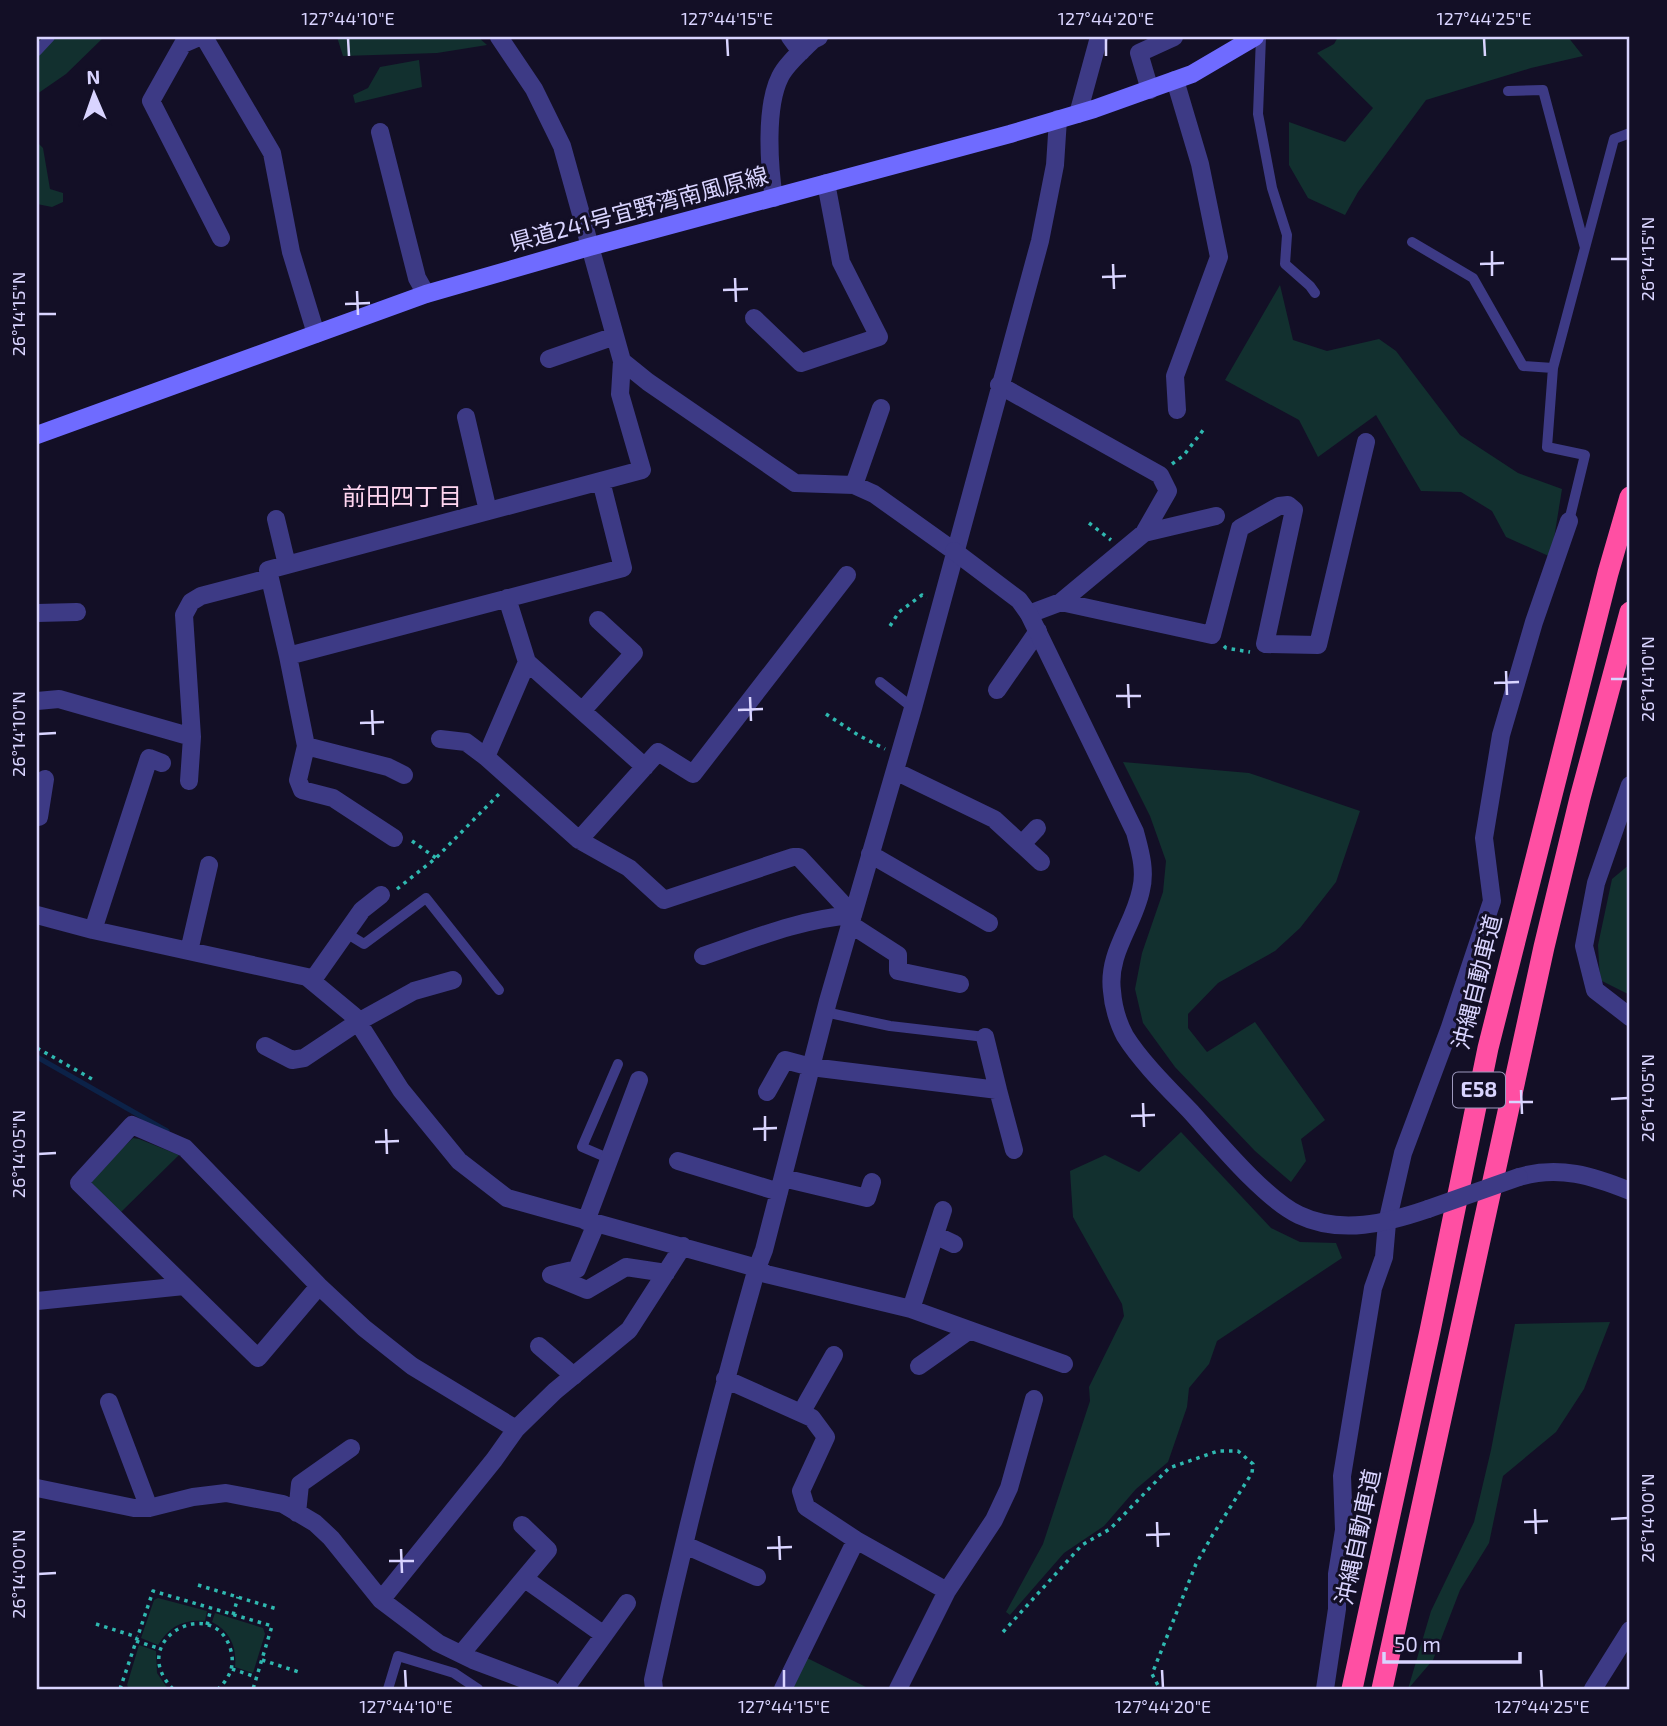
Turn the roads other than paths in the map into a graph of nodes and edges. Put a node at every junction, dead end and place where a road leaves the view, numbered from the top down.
1 (50, 37) edge
2 (202, 37) edge
3 (499, 37) edge
4 (790, 37) edge
5 (820, 37) edge
6 (1099, 37) edge
7 (1174, 37) edge
8 (1255, 37) edge
9 (1261, 37) edge
10 (37, 51) edge
11 (801, 52) junction
12 (1175, 80) junction
13 (1150, 90) junction
14 (1507, 91) dead end
15 (1078, 114) junction
16 (1058, 119) junction
17 (380, 132) dead end
18 (1630, 133) edge
19 (826, 183) junction
20 (774, 198) junction
21 (221, 238) dead end
22 (1412, 242) dead end
23 (589, 247) junction
24 (1585, 248) junction
25 (1315, 293) dead end
26 (426, 294) junction
27 (754, 318) dead end
28 (316, 334) junction
29 (615, 336) junction
30 (549, 359) dead end
31 (622, 361) junction
32 (1553, 368) junction
33 (999, 385) junction
34 (881, 408) dead end
35 (1177, 410) dead end
36 (466, 416) dead end
37 (37, 435) edge
38 (1366, 442) dead end
39 (601, 481) junction
40 (854, 485) junction
41 (1630, 497) edge
42 (488, 511) junction
43 (1216, 516) dead end
44 (276, 519) dead end
45 (1569, 521) joint
46 (1143, 533) junction
47 (954, 551) junction
48 (286, 565) junction
49 (847, 575) dead end
50 (270, 578) junction
51 (507, 598) junction
52 (1061, 602) junction
53 (78, 611) dead end
54 (1630, 612) edge
55 (37, 613) edge
56 (1029, 614) junction
57 (598, 620) dead end
58 (1038, 631) junction
59 (288, 656) junction
60 (527, 662) junction
61 (880, 682) dead end
62 (997, 690) dead end
63 (37, 701) edge
64 (913, 708) junction
65 (582, 710) junction
66 (192, 737) junction
67 (440, 739) dead end
68 (306, 746) junction
69 (486, 757) junction
70 (162, 763) dead end
71 (897, 764) junction
72 (645, 767) junction
73 (404, 775) dead end
74 (45, 779) dead end
75 (189, 780) dead end
76 (1630, 785) edge
77 (37, 817) edge
78 (1037, 828) dead end
79 (394, 838) road end
80 (579, 840) junction
81 (1023, 844) junction
82 (870, 854) junction
83 (1041, 862) dead end
84 (209, 865) dead end
85 (381, 895) road end
86 (37, 915) edge
87 (851, 920) junction
88 (989, 923) dead end
89 (93, 930) junction
90 (346, 933) junction
91 (189, 951) junction
92 (703, 956) dead end
93 (312, 981) junction
94 (453, 981) dead end
95 (960, 984) dead end
96 (499, 990) dead end
97 (825, 1013) junction
98 (1630, 1017) edge
99 (358, 1022) junction
100 (985, 1037) joint
101 (265, 1046) dead end
102 (618, 1065) dead end
103 (811, 1067) junction
104 (639, 1080) dead end
105 (998, 1090) junction
106 (767, 1092) dead end
107 (1014, 1150) dead end
108 (610, 1159) junction
109 (678, 1161) dead end
110 (781, 1185) junction
111 (1630, 1191) edge
112 (868, 1197) dead end
113 (943, 1210) dead end
114 (591, 1222) junction
115 (1387, 1223) junction
116 (935, 1235) junction
117 (954, 1244) dead end
118 (683, 1246) junction
119 (757, 1268) junction
120 (666, 1273) junction
121 (184, 1286) junction
122 (319, 1286) junction
123 (37, 1301) edge
124 (911, 1309) junction
125 (970, 1330) junction
126 (539, 1346) dead end
127 (834, 1355) dead end
128 (1064, 1364) dead end
129 (919, 1366) dead end
130 (573, 1376) junction
131 (725, 1379) junction
132 (1034, 1399) dead end
133 (109, 1402) dead end
134 (801, 1413) junction
135 (516, 1429) junction
136 (351, 1448) dead end
137 (37, 1488) edge
138 (149, 1508) junction
139 (297, 1513) junction
140 (522, 1525) dead end
141 (856, 1540) junction
142 (685, 1545) junction
143 (757, 1577) dead end
144 (525, 1578) junction
145 (947, 1591) junction
146 (381, 1600) junction
147 (627, 1603) dead end
148 (1630, 1630) edge
149 (604, 1635) junction
150 (461, 1654) junction
151 (388, 1689) edge
152 (478, 1689) edge
153 (550, 1689) edge
154 (565, 1689) edge
155 (654, 1689) edge
156 (783, 1689) edge
157 (898, 1689) edge
158 (1325, 1689) edge
159 (1352, 1689) edge
160 (1382, 1689) edge
161 (1593, 1689) edge

1 - 10 lane
2 - 21 street
2 - 28 street
3 - 23 street
4 - 11 street
5 - 11 street
6 - 15 street
7 - 13 street
8 - 12 main road, 県道241号宜野湾南風原線
9 - 25 lane
11 - 20 street
12 - 13 main road, 県道241号宜野湾南風原線
12 - 35 street
13 - 15 main road, 県道241号宜野湾南風原線
14 - 24 lane
15 - 16 main road, 県道241号宜野湾南風原線
16 - 19 main road, 県道241号宜野湾南風原線
16 - 33 street
17 - 26 street
18 - 24 lane
19 - 20 main road, 県道241号宜野湾南風原線
19 - 27 street
20 - 23 main road, 県道241号宜野湾南風原線
22 - 32 lane
23 - 26 main road, 県道241号宜野湾南風原線
23 - 29 street
24 - 32 lane
26 - 28 main road, 県道241号宜野湾南風原線
28 - 37 main road, 県道241号宜野湾南風原線
29 - 30 street
29 - 31 street
31 - 39 street
31 - 40 street
32 - 45 lane
33 - 46 street
33 - 47 street
34 - 40 street
36 - 42 street
38 - 52 street
39 - 42 street
39 - 51 street
40 - 47 street
41 - 159 highway, 沖縄自動車道 / E58
42 - 48 street
43 - 46 street
44 - 48 street
45 - 115 street
46 - 52 street
47 - 56 street
47 - 64 street
48 - 50 street
49 - 72 street
50 - 59 street
50 - 66 street
51 - 59 street
51 - 60 street
52 - 56 street
53 - 55 street
54 - 160 highway, E58
56 - 58 street
57 - 65 street
58 - 62 street
58 - 115 street
59 - 68 street
60 - 65 street
60 - 69 street
61 - 64 lane
63 - 66 street
64 - 71 street
65 - 72 street
66 - 75 street
67 - 69 street
68 - 73 street
68 - 79 street
69 - 80 street
70 - 89 street
71 - 81 street
71 - 82 street
72 - 80 street
74 - 77 street
76 - 98 street
78 - 81 street
80 - 87 street
81 - 83 street
82 - 87 street
82 - 88 street
84 - 91 street
85 - 90 street
86 - 89 street
87 - 92 street
87 - 95 street
87 - 97 street
89 - 91 street
90 - 93 street
90 - 96 lane
91 - 93 street
93 - 99 street
94 - 99 street
97 - 100 lane
97 - 103 street
99 - 101 street
99 - 114 street
100 - 105 street
102 - 108 lane
103 - 105 street
103 - 106 street
103 - 110 street
104 - 108 street
105 - 107 street
108 - 114 street
109 - 110 street
110 - 112 street
110 - 119 street
111 - 115 street, bridge
113 - 116 street
114 - 118 street
114 - 120 street
115 - 158 street
116 - 117 street
116 - 124 street
118 - 119 street
118 - 120 street
119 - 124 street
119 - 131 street
120 - 130 street
121 - 122 street
121 - 122 street
121 - 123 street
122 - 135 street
124 - 125 street
125 - 128 street
125 - 129 street
126 - 130 street
127 - 134 street
130 - 135 street
131 - 134 street
131 - 142 street
132 - 145 street
133 - 138 street
134 - 141 street
135 - 146 street
136 - 139 street
137 - 138 street
138 - 139 street
139 - 146 street
140 - 144 street
141 - 145 street
141 - 156 street
142 - 143 street
142 - 155 street
144 - 149 street
144 - 150 street
145 - 157 street
146 - 150 street
147 - 149 street
148 - 161 street
149 - 154 street
150 - 153 street
151 - 152 lane

